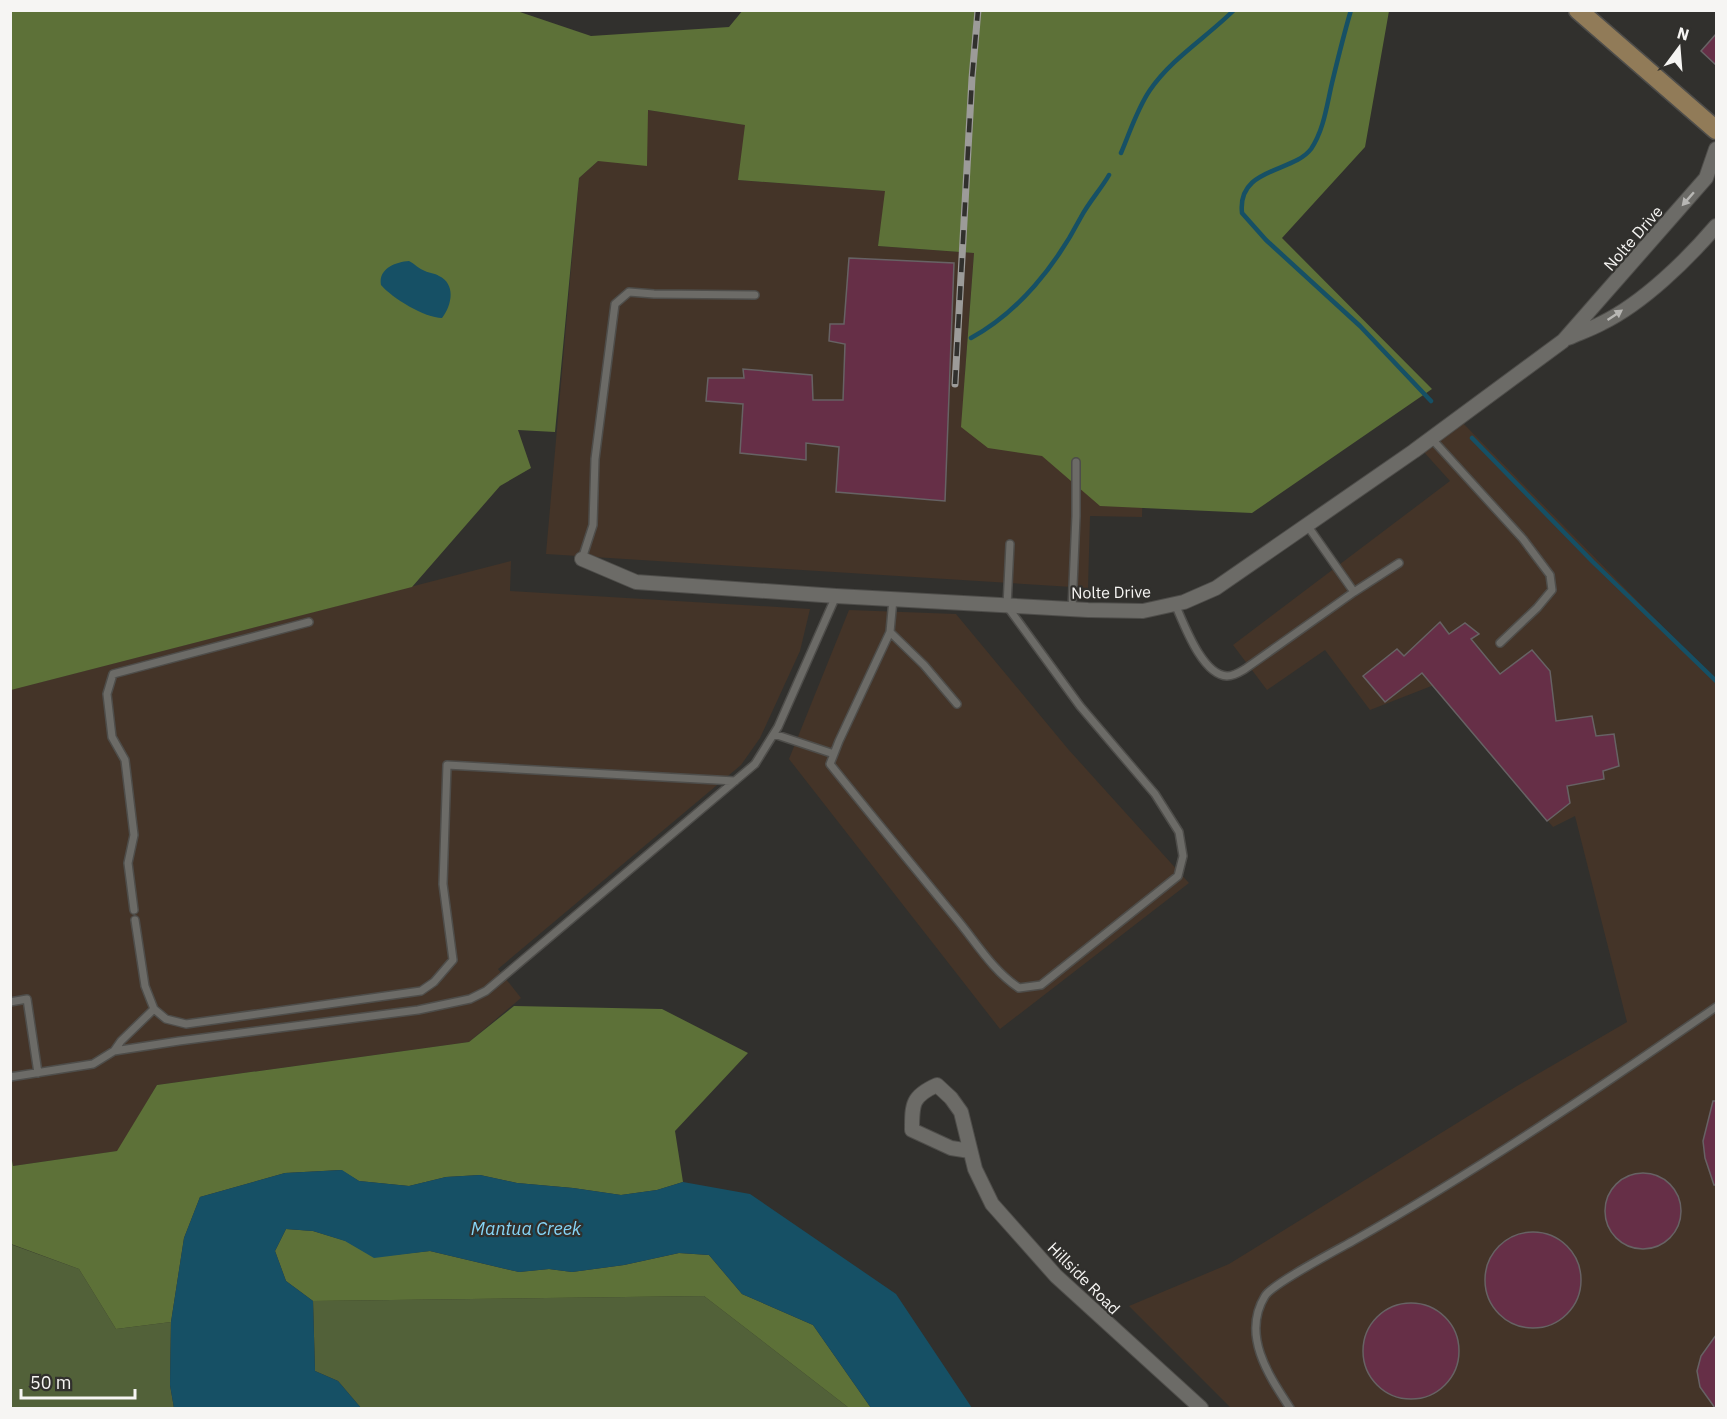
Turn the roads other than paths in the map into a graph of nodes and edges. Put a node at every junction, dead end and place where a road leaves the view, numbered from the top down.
1 (1578, 10) edge
2 (1716, 130) edge
3 (1716, 149) edge
4 (1716, 226) edge
5 (755, 296) dead end
6 (1563, 340) junction
7 (1431, 438) junction
8 (1076, 462) dead end
9 (1307, 525) junction
10 (1010, 544) dead end
11 (582, 559) joint
12 (1398, 563) dead end
13 (1354, 592) junction
14 (836, 596) junction
15 (893, 599) junction
16 (1175, 604) junction
17 (1007, 606) junction
18 (1072, 609) junction
19 (309, 622) dead end
20 (890, 632) junction
21 (1500, 643) dead end
22 (957, 704) dead end
23 (774, 734) junction
24 (834, 754) junction
25 (735, 780) junction
26 (134, 910) dead end
27 (135, 920) dead end
28 (10, 1002) edge
29 (1716, 1007) edge
30 (154, 1009) junction
31 (114, 1051) junction
32 (38, 1072) junction
33 (10, 1077) edge
34 (970, 1151) junction
35 (1201, 1408) edge
36 (1290, 1408) edge

1 - 2 main road
3 -> 6 street, Nolte Drive
6 -> 4 street, Nolte Drive
5 - 11 lane
6 - 7 street, Nolte Drive
7 - 9 street, Nolte Drive
7 - 21 lane
8 - 18 lane
9 - 13 lane
9 - 16 street, Nolte Drive
10 - 17 lane
11 - 14 street, Nolte Drive
12 - 13 lane
13 - 16 lane
14 - 15 street, Nolte Drive
14 - 23 lane
15 - 17 street, Nolte Drive
15 - 20 lane
16 - 18 street, Nolte Drive
17 - 18 street, Nolte Drive
17 - 24 lane
19 - 26 lane
20 - 22 lane
20 - 24 lane
23 - 24 lane
23 - 25 lane
25 - 30 lane
25 - 31 lane
27 - 30 lane
28 - 32 lane
29 - 36 lane
30 - 31 lane
31 - 32 lane
32 - 33 lane
34 - 34 street, Hillside Road
34 - 35 street, Hillside Road

